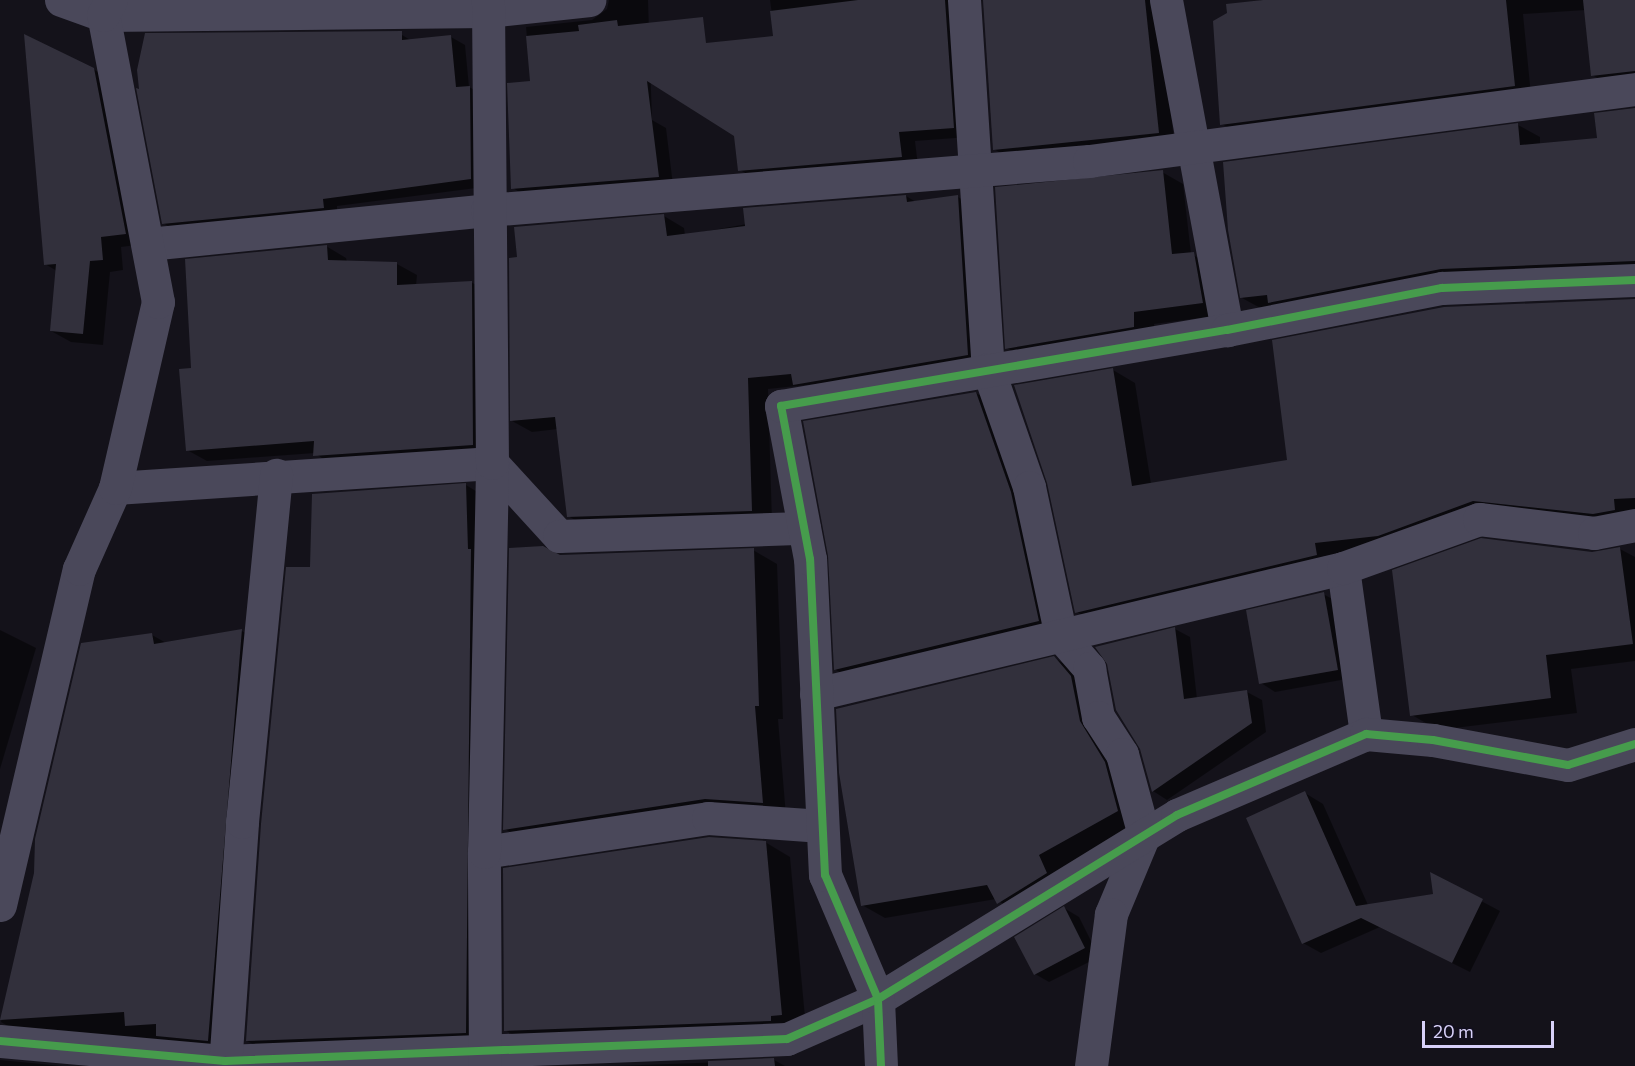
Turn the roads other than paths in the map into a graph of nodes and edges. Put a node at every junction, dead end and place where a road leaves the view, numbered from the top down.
1 (61, 0) edge
2 (589, 0) edge
3 (964, 0) edge
4 (1166, 0) edge
5 (488, 5) edge
6 (107, 8) edge
7 (1635, 89) edge
8 (1192, 149) junction
9 (977, 169) junction
10 (487, 210) junction
11 (148, 244) junction
12 (1635, 280) edge
13 (1227, 330) junction
14 (988, 369) junction
15 (492, 463) junction
16 (276, 475) junction
17 (115, 488) junction
18 (1635, 525) edge
19 (804, 528) junction
20 (1343, 568) junction
21 (1061, 636) junction
22 (816, 694) junction
23 (1366, 734) junction
24 (1635, 744) edge
25 (822, 826) junction
26 (1144, 836) junction
27 (484, 852) junction
28 (0, 904) edge
29 (878, 999) junction
30 (0, 1041) edge
31 (485, 1059) edge
32 (225, 1064) edge
33 (881, 1066) edge
34 (1092, 1066) edge

1 - 6 street
2 - 5 street
3 - 9 street
4 - 8 street
5 - 6 street
5 - 10 street
6 - 11 street
7 - 8 street
8 - 9 street
8 - 13 street
9 - 10 street
9 - 14 street
10 - 11 street
10 - 15 street
11 - 17 street
12 - 13 street
13 - 14 street
14 - 19 street
14 - 21 street
15 - 16 street
15 - 19 street
15 - 27 street
16 - 17 street
16 - 32 street
17 - 28 street
18 - 20 street
19 - 22 street
20 - 21 street
20 - 23 street
21 - 22 street
21 - 26 street
22 - 25 street
23 - 24 street
23 - 26 street
25 - 27 street
25 - 29 street
26 - 29 street
26 - 34 street
27 - 31 street
29 - 31 street
29 - 33 street
30 - 32 street
31 - 32 street

